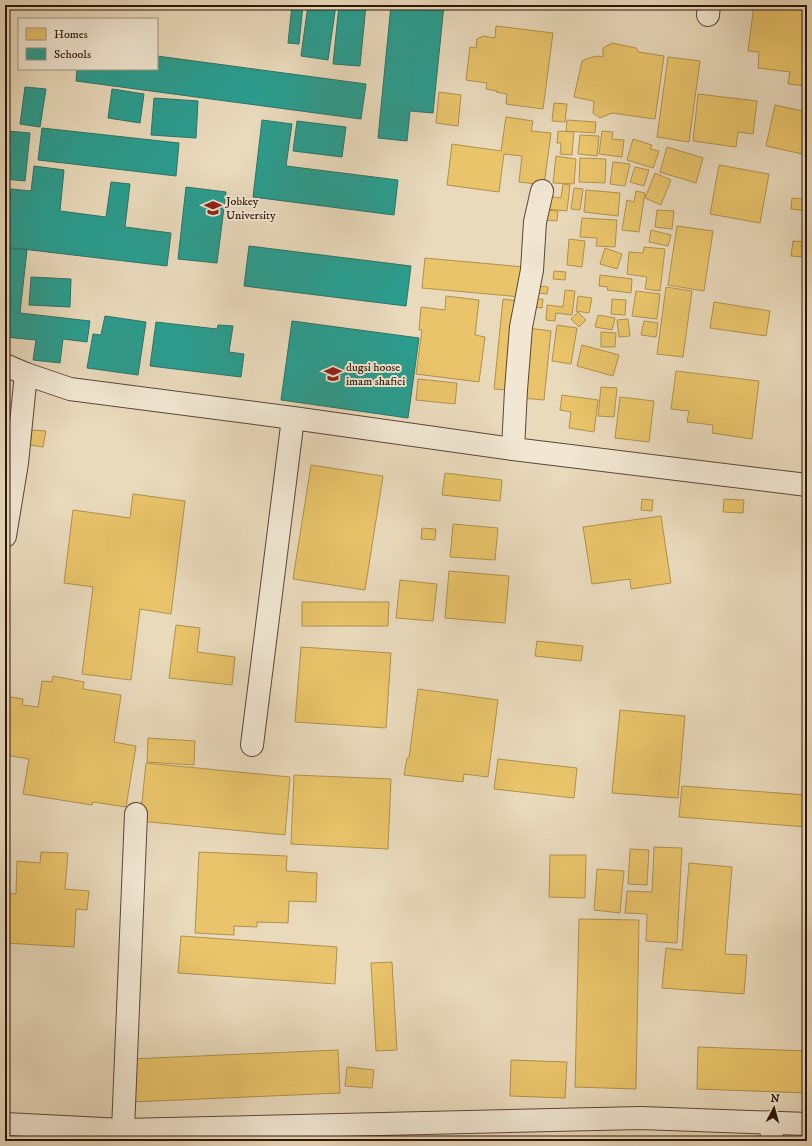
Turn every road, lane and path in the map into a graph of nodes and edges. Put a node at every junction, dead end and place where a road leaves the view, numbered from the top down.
1 (542, 191) dead end
2 (5, 365) edge
3 (26, 374) junction
4 (293, 418) junction
5 (513, 449) junction
6 (807, 485) edge
7 (5, 536) edge
8 (252, 745) dead end
9 (136, 814) dead end
10 (5, 1124) edge
11 (807, 1124) edge
12 (122, 1130) junction
13 (771, 1132) edge

1 - 5 street
2 - 3 street
3 - 4 street
3 - 7 street
4 - 5 street
4 - 8 street
5 - 6 street
9 - 12 street
10 - 12 street
11 - 13 street
12 - 13 street

